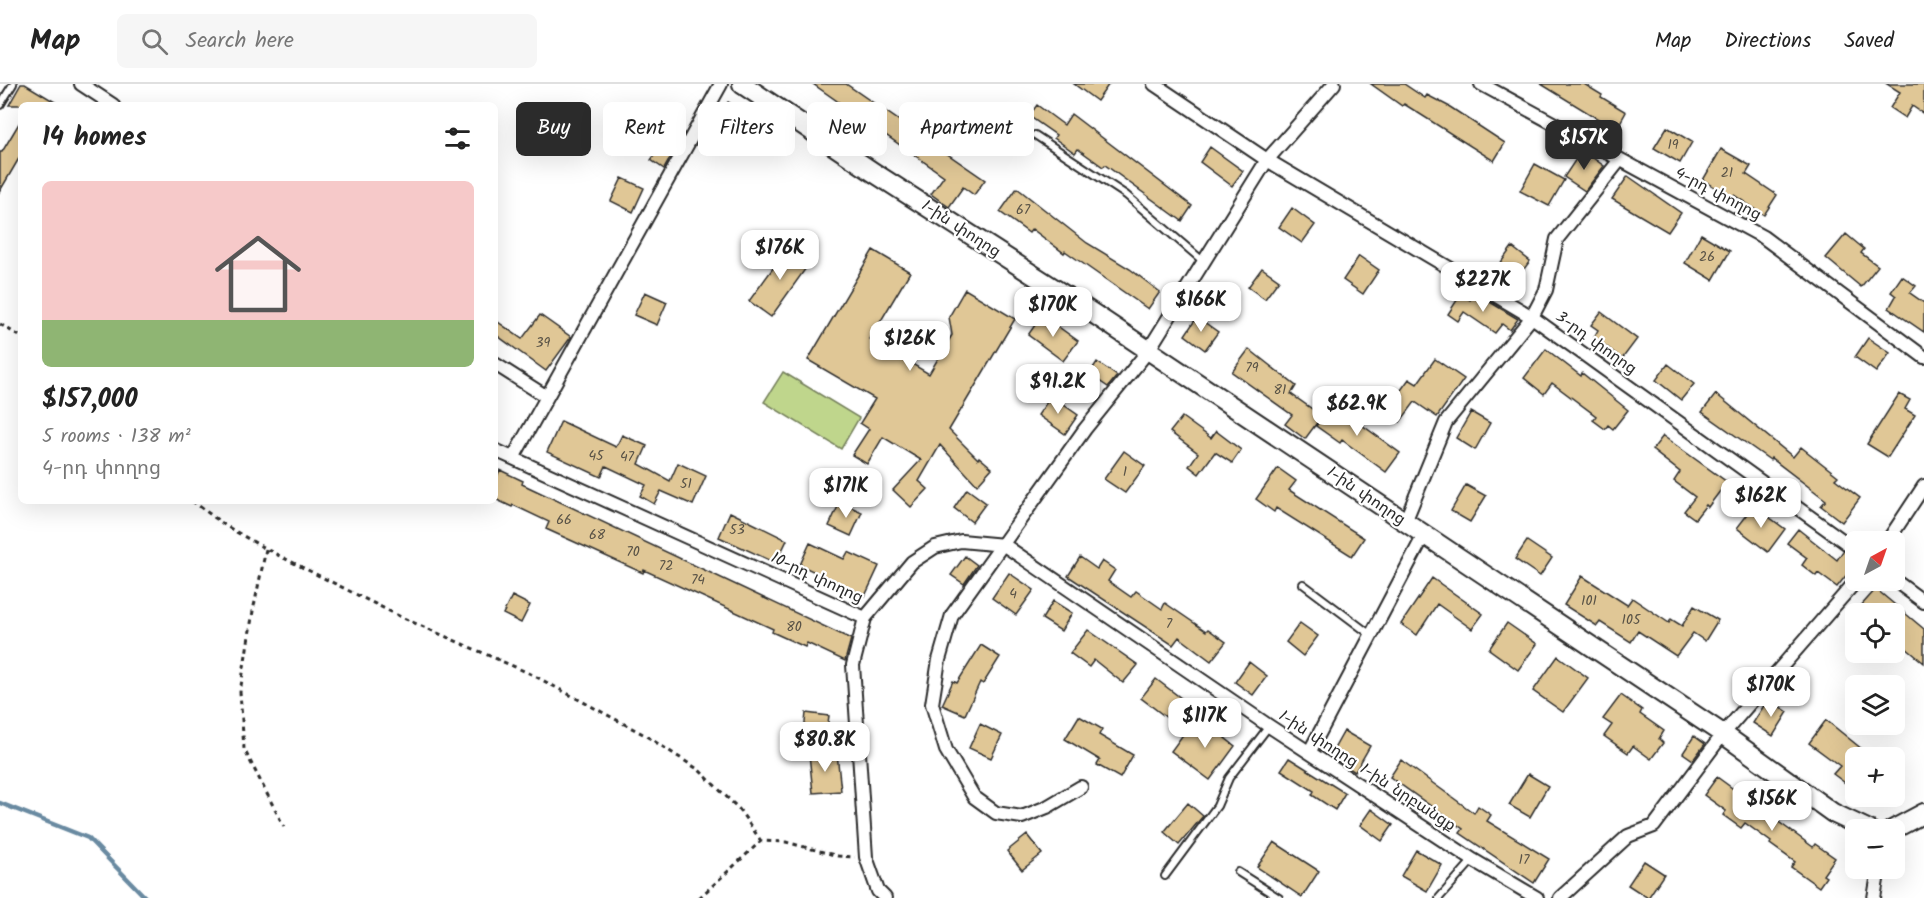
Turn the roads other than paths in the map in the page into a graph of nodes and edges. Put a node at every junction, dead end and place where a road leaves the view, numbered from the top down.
1 (13, 84) edge
2 (81, 84) edge
3 (721, 84) edge
4 (742, 84) edge
5 (1154, 84) edge
6 (1334, 84) edge
7 (1481, 84) edge
8 (108, 102) edge
9 (0, 105) edge
10 (1035, 135) dead end
11 (1267, 160) junction
12 (1619, 161) junction
13 (1204, 262) junction
14 (1532, 317) junction
15 (1148, 351) junction
16 (1924, 357) edge
17 (498, 366) edge
18 (547, 397) junction
19 (498, 451) edge
20 (513, 458) junction
21 (1924, 486) edge
22 (1405, 522) junction
23 (1894, 531) edge
24 (1424, 535) junction
25 (1845, 542) edge
26 (1004, 545) junction
27 (1303, 584) dead end
28 (1905, 588) edge
29 (1848, 591) edge
30 (1924, 602) edge
31 (865, 618) junction
32 (1372, 635) junction
33 (1269, 726) junction
34 (1724, 734) junction
35 (1310, 751) junction
36 (1080, 787) dead end
37 (1924, 813) edge
38 (1846, 819) edge
39 (1905, 823) edge
40 (1473, 860) junction
41 (1238, 872) dead end
42 (1165, 876) dead end
43 (1877, 879) edge
44 (885, 898) edge
45 (1279, 898) edge
46 (1439, 898) edge
47 (1537, 898) edge
48 (1560, 898) edge
49 (1874, 898) edge

1 - 9 lane
2 - 8 street
3 - 18 street
4 - 15 main road, 1-ին փողոց
5 - 11 street, 3-րդ փողոց
6 - 11 street
7 - 12 street, 4-րդ փողոց
10 - 13 lane
11 - 13 street
11 - 14 street, 3-րդ փողոց
12 - 14 street
12 - 16 street, 4-րդ փողոց
13 - 15 street
14 - 22 street
14 - 25 street, 3-րդ փողոց
15 - 22 main road, 1-ին փողոց
15 - 26 street
17 - 18 street
18 - 20 street
19 - 20 street, 10-րդ փողոց
20 - 31 street, 10-րդ փողոց
21 - 23 street
22 - 24 main road, 1-ին փողոց
24 - 32 street
24 - 34 main road, 1-ին փողոց
26 - 31 street
26 - 33 street, 1-ին փողոց 1-ին նրբանցք
26 - 36 street
27 - 32 lane
28 - 30 street
29 - 34 street
31 - 44 street, 10-րդ փողոց
32 - 35 street
33 - 35 street, 1-ին փողոց 1-ին նրբանցք
33 - 42 lane
34 - 38 main road, 1-ին փողոց
34 - 48 street
35 - 40 street, 1-ին փողոց 1-ին նրբանցք
37 - 39 main road
40 - 46 lane
40 - 47 street, 1-ին փողոց 1-ին նրբանցք
41 - 45 lane
43 - 49 street

